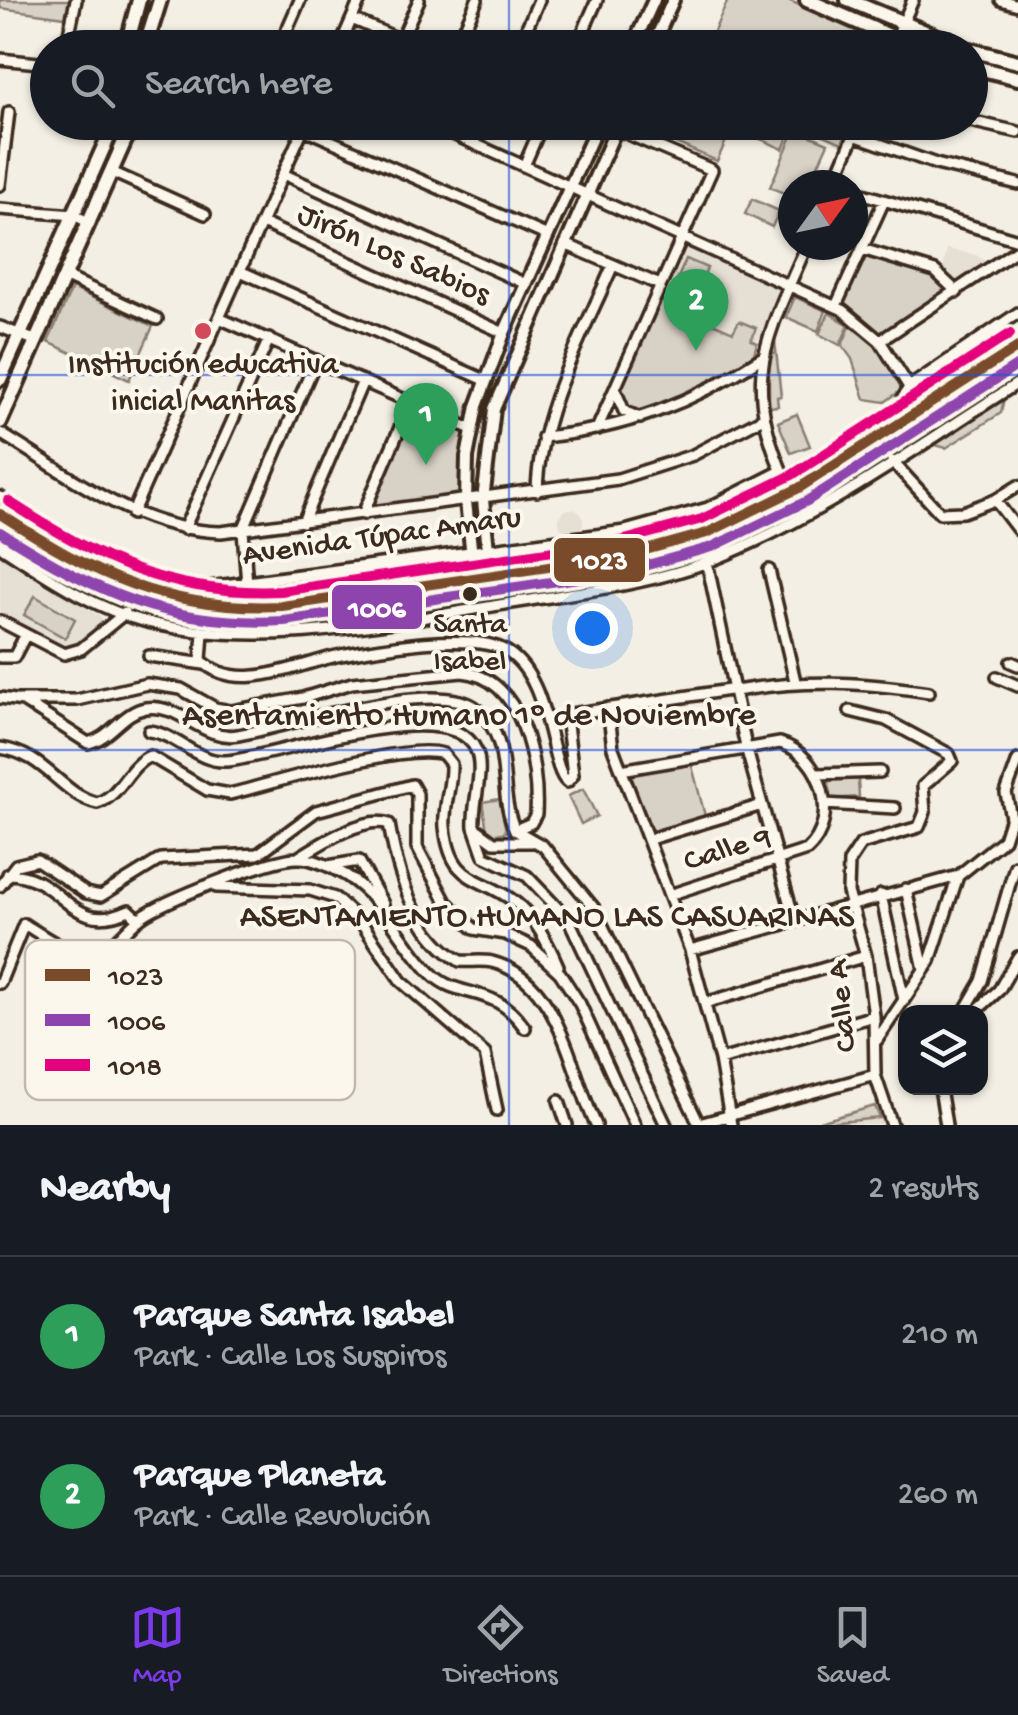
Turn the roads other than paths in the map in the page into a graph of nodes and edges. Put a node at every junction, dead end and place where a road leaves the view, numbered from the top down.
1 (76, 0) edge
2 (139, 0) edge
3 (160, 0) edge
4 (300, 0) edge
5 (360, 0) edge
6 (419, 0) edge
7 (477, 0) edge
8 (539, 0) edge
9 (597, 0) edge
10 (654, 0) edge
11 (673, 0) edge
12 (807, 0) edge
13 (848, 0) edge
14 (913, 0) edge
15 (1002, 0) edge
16 (1018, 4) edge
17 (352, 19) junction
18 (902, 24) junction
19 (70, 30) edge
20 (131, 30) edge
21 (151, 30) edge
22 (287, 30) edge
23 (347, 30) edge
24 (378, 30) edge
25 (406, 30) edge
26 (464, 30) edge
27 (526, 30) edge
28 (584, 30) edge
29 (640, 30) edge
30 (660, 30) edge
31 (868, 30) edge
32 (899, 30) edge
33 (918, 30) edge
34 (988, 54) edge
35 (0, 59) edge
36 (30, 62) edge
37 (1018, 62) edge
38 (988, 70) edge
39 (1018, 78) edge
40 (10, 112) dead end
41 (988, 124) edge
42 (1018, 132) edge
43 (106, 140) edge
44 (126, 140) edge
45 (299, 140) edge
46 (336, 140) edge
47 (465, 140) edge
48 (476, 140) edge
49 (535, 140) edge
50 (591, 140) edge
51 (611, 140) edge
52 (647, 140) edge
53 (852, 140) edge
54 (868, 140) edge
55 (474, 144) junction
56 (524, 166) junction
57 (840, 170) edge
58 (114, 172) junction
59 (284, 174) junction
60 (1018, 184) edge
61 (0, 185) edge
62 (570, 187) junction
63 (587, 194) junction
64 (868, 198) edge
65 (883, 204) junction
66 (0, 209) edge
67 (205, 214) dead end
68 (74, 216) junction
69 (90, 223) junction
70 (262, 223) junction
71 (548, 236) junction
72 (868, 236) edge
73 (682, 237) junction
74 (1004, 237) junction
75 (1018, 240) edge
76 (565, 244) junction
77 (1018, 250) edge
78 (868, 251) edge
79 (800, 260) edge
80 (857, 260) edge
81 (614, 265) junction
82 (240, 270) junction
83 (66, 277) junction
84 (526, 284) junction
85 (789, 285) junction
86 (660, 286) junction
87 (957, 292) junction
88 (836, 306) junction
89 (1018, 314) edge
90 (219, 318) junction
91 (158, 319) dead end
92 (0, 327) edge
93 (504, 333) junction
94 (20, 334) junction
95 (269, 340) junction
96 (37, 341) junction
97 (880, 341) junction
98 (1018, 347) edge
99 (761, 358) junction
100 (316, 360) junction
101 (1018, 365) edge
102 (0, 379) edge
103 (485, 380) junction
104 (363, 381) junction
105 (1018, 383) edge
106 (909, 387) junction
107 (615, 390) junction
108 (411, 402) junction
109 (949, 408) junction
110 (912, 414) junction
111 (640, 418) junction
112 (764, 418) junction
113 (0, 422) edge
114 (471, 429) junction
115 (597, 430) junction
116 (0, 433) edge
117 (543, 436) junction
118 (888, 457) junction
119 (781, 472) junction
120 (1018, 486) edge
121 (537, 492) junction
122 (314, 493) junction
123 (791, 493) junction
124 (0, 497) edge
125 (483, 500) junction
126 (995, 500) junction
127 (466, 502) junction
128 (0, 514) edge
129 (132, 514) junction
130 (364, 514) junction
131 (786, 519) junction
132 (317, 520) junction
133 (302, 522) junction
134 (184, 529) junction
135 (242, 530) junction
136 (1018, 530) edge
137 (0, 532) edge
138 (0, 546) edge
139 (487, 551) junction
140 (471, 554) junction
141 (676, 559) junction
142 (702, 564) junction
143 (770, 570) dead end
144 (246, 584) junction
145 (475, 584) junction
146 (493, 590) junction
147 (438, 605) junction
148 (479, 608) junction
149 (127, 610) junction
150 (0, 622) edge
151 (250, 629) junction
152 (203, 633) junction
153 (24, 636) junction
154 (149, 656) dead end
155 (0, 657) edge
156 (204, 664) junction
157 (997, 677) dead end
158 (795, 680) junction
159 (1018, 686) edge
160 (736, 690) junction
161 (929, 692) dead end
162 (0, 698) edge
163 (20, 700) junction
164 (608, 708) junction
165 (850, 710) dead end
166 (148, 731) dead end
167 (746, 747) junction
168 (0, 748) edge
169 (1018, 760) edge
170 (621, 770) junction
171 (880, 772) dead end
172 (817, 774) junction
173 (824, 804) junction
174 (762, 805) junction
175 (895, 808) dead end
176 (474, 827) junction
177 (515, 830) junction
178 (650, 838) junction
179 (535, 842) junction
180 (274, 844) junction
181 (299, 857) junction
182 (278, 861) junction
183 (778, 862) junction
184 (328, 866) junction
185 (1016, 866) dead end
186 (8, 874) junction
187 (958, 876) junction
188 (0, 886) edge
189 (213, 887) junction
190 (906, 889) junction
191 (670, 895) junction
192 (881, 896) junction
193 (853, 903) junction
194 (387, 911) junction
195 (139, 919) junction
196 (794, 920) junction
197 (55, 940) edge
198 (115, 940) edge
199 (690, 950) junction
200 (866, 956) junction
201 (1018, 958) edge
202 (924, 970) junction
203 (560, 974) junction
204 (0, 983) edge
205 (904, 1000) junction
206 (705, 1003) junction
207 (968, 1005) edge
208 (983, 1005) edge
209 (874, 1016) junction
210 (525, 1028) dead end
211 (876, 1042) junction
212 (720, 1060) junction
213 (875, 1075) junction
214 (941, 1095) edge
215 (560, 1101) dead end
216 (497, 1110) dead end
217 (731, 1120) edge
218 (567, 1125) edge
219 (596, 1125) edge
220 (634, 1125) edge
221 (666, 1125) edge
222 (892, 1125) edge
223 (946, 1125) edge

1 - 19 street
2 - 20 main road
3 - 21 main road
4 - 22 street
5 - 17 street
6 - 25 street
7 - 26 street
8 - 27 street
9 - 28 street
10 - 29 street
11 - 30 street
12 - 31 main road
13 - 18 main road
14 - 18 street
15 - 16 street
17 - 23 street
17 - 24 street
18 - 32 street
18 - 33 main road
34 - 37 main road
35 - 36 street
38 - 39 main road
40 - 61 street
41 - 42 street
43 - 68 main road
44 - 58 main road
45 - 59 street
46 - 71 street
47 - 55 street
48 - 55 street
49 - 56 street
50 - 62 street
51 - 63 street
52 - 73 street
53 - 57 street
54 - 60 street
55 - 56 street
56 - 62 street
58 - 67 street
58 - 69 main road
59 - 70 street
59 - 84 street
62 - 63 street
62 - 71 street
63 - 73 street
63 - 76 street
64 - 65 street
65 - 72 street
65 - 74 street
66 - 68 street
68 - 69 street
68 - 94 main road
69 - 83 main road
70 - 82 street
70 - 93 street, Jirón Los Sabios
71 - 84 street
73 - 85 street
73 - 86 street
74 - 75 street
74 - 77 street
76 - 81 street
76 - 125 street
77 - 87 street
78 - 87 street
79 - 85 street
80 - 88 street
81 - 86 street
81 - 117 street
82 - 90 street
82 - 103 street
83 - 91 street
83 - 96 main road
84 - 93 street
85 - 88 street
85 - 99 street
86 - 107 street
87 - 97 street
88 - 97 street
89 - 106 street
90 - 95 street
90 - 129 street
92 - 94 street
93 - 103 street
94 - 96 street
94 - 102 main road
95 - 100 street
95 - 134 street
96 - 113 main road
97 - 106 street
98 - 109 highway, Avenida Túpac Amaru
99 - 111 street
99 - 112 street
100 - 104 street
100 - 135 street
101 - 109 highway, Avenida Túpac Amaru
103 - 114 street
104 - 108 street
104 - 122 street
105 - 109 street, Avenida Túpac Amaru
106 - 110 street
107 - 111 street
107 - 115 street
108 - 114 street
108 - 130 street
109 - 110 highway, Avenida Túpac Amaru
109 - 118 highway, Avenida Túpac Amaru
110 - 123 highway, Avenida Túpac Amaru
111 - 115 street
112 - 119 street
112 - 121 street
114 - 127 street
115 - 117 street
116 - 129 street
117 - 121 street
118 - 126 street
118 - 131 highway, Avenida Túpac Amaru
119 - 123 street
119 - 139 street, Avenida Túpac Amaru
120 - 126 street
121 - 125 street
122 - 132 street
122 - 133 street
123 - 146 highway, Avenida Túpac Amaru
124 - 144 street, Avenida Túpac Amaru
125 - 127 street
125 - 139 street
126 - 136 street
127 - 130 street
127 - 140 street
128 - 145 highway, Avenida Túpac Amaru
129 - 134 street
130 - 132 street
131 - 141 highway, Avenida Túpac Amaru
131 - 142 street, Avenida Túpac Amaru
132 - 133 street
133 - 135 street
134 - 135 street
135 - 144 street
137 - 149 highway, Avenida Túpac Amaru
138 - 149 street, Avenida Túpac Amaru
139 - 140 street, Avenida Túpac Amaru
139 - 146 street
140 - 144 street, Avenida Túpac Amaru
140 - 145 street
141 - 142 highway
141 - 146 highway, Avenida Túpac Amaru
142 - 146 street, Avenida Túpac Amaru
142 - 160 street
143 - 158 street
145 - 146 highway, Avenida Túpac Amaru
145 - 147 highway, Avenida Túpac Amaru
145 - 148 street
146 - 148 street, Avenida Túpac Amaru
147 - 148 street, Avenida Túpac Amaru
147 - 151 highway, Avenida Túpac Amaru
147 - 151 street, Avenida Túpac Amaru
149 - 151 highway, Avenida Túpac Amaru
149 - 152 street, Avenida Túpac Amaru
149 - 153 street
150 - 153 street
151 - 152 street, Avenida Túpac Amaru
152 - 156 street
153 - 155 street
154 - 156 street
156 - 164 street
157 - 159 street
158 - 160 street
158 - 161 street
160 - 164 street
160 - 167 street
162 - 163 street
163 - 177 street
163 - 177 street
164 - 170 street
165 - 193 street, Calle A
166 - 176 street
167 - 170 street
167 - 172 street
167 - 174 street
168 - 203 street
169 - 187 street
170 - 178 street
171 - 172 street
172 - 173 street
173 - 175 street
173 - 183 street, Calle 9
174 - 178 street
174 - 183 street
176 - 179 street
176 - 221 street
177 - 179 street
178 - 191 street
179 - 217 street
180 - 182 street
180 - 186 street
180 - 203 street
181 - 182 street
181 - 184 street
181 - 219 street
182 - 189 street
183 - 191 street, Calle 9
183 - 196 street
184 - 194 street
184 - 194 street
185 - 207 street
186 - 188 street
186 - 195 street
187 - 190 street
187 - 202 street
189 - 195 street
189 - 216 street
190 - 192 street
190 - 202 street
191 - 199 street
192 - 193 street
192 - 205 street
193 - 196 street
193 - 200 street, Calle A
194 - 210 street
195 - 198 street
196 - 199 street
197 - 204 street
199 - 206 street
200 - 206 street
200 - 209 street, Calle A
201 - 208 street
202 - 205 street
203 - 220 street
205 - 211 street
206 - 212 street
209 - 211 street, Calle A
209 - 212 street
211 - 213 street, Calle A
212 - 217 street
213 - 217 street
213 - 222 street, Calle A
214 - 223 street
215 - 218 street

